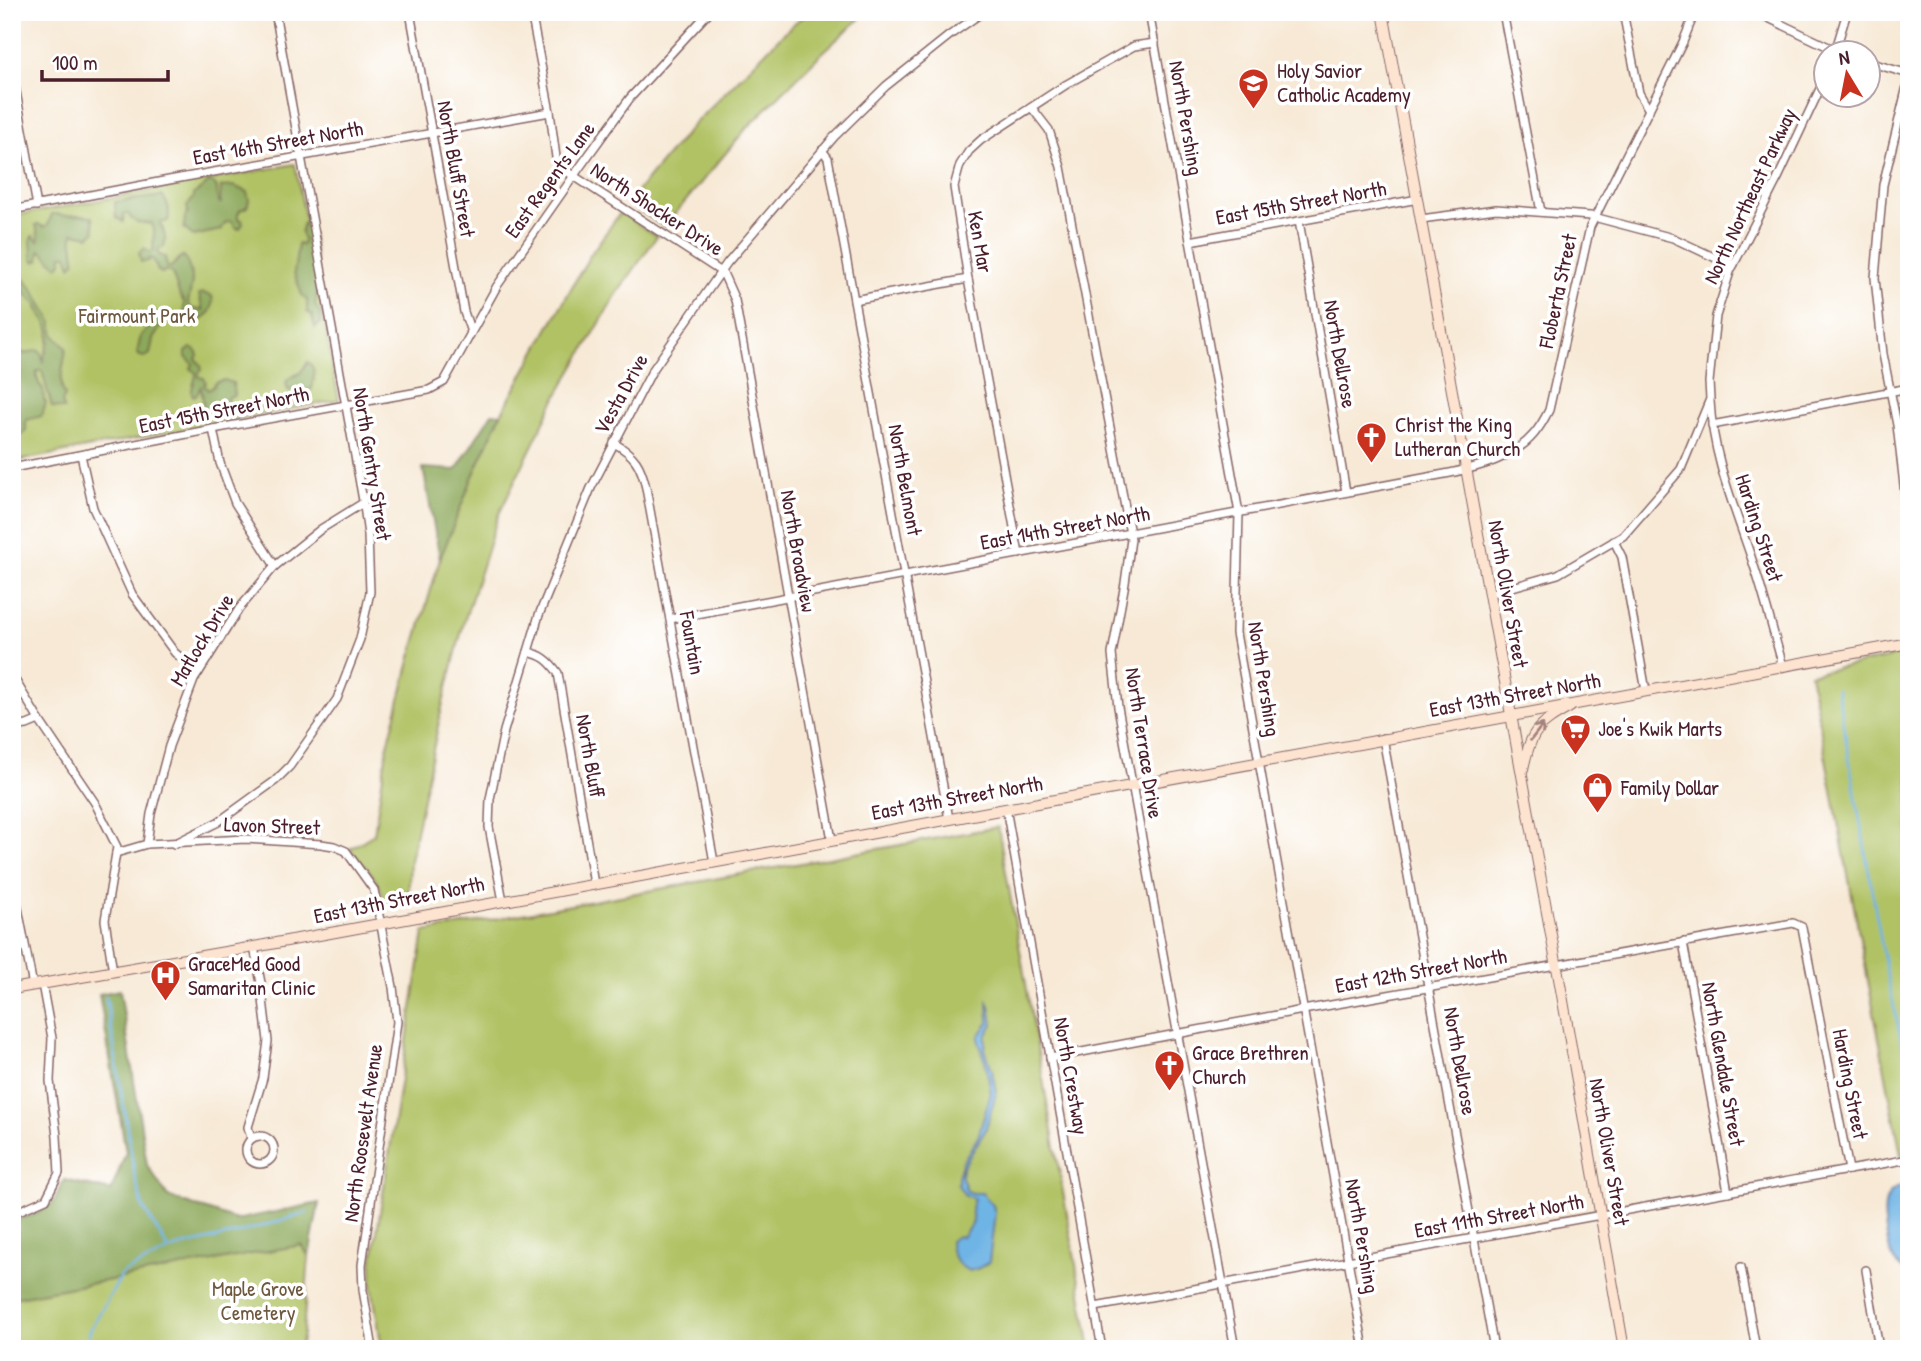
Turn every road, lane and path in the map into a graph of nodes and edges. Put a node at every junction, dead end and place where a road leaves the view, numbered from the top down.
1 (275, 12) edge
2 (410, 12) edge
3 (531, 12) edge
4 (709, 12) edge
5 (984, 12) edge
6 (1149, 12) edge
7 (1383, 12) edge
8 (1503, 12) edge
9 (1623, 12) edge
10 (1695, 12) edge
11 (1756, 12) edge
12 (1847, 12) edge
13 (1840, 38) edge
14 (1812, 40) edge
15 (1155, 43) junction
16 (1882, 67) edge
17 (12, 70) edge
18 (1909, 76) edge
19 (1812, 106) edge
20 (1032, 108) junction
21 (1649, 110) junction
22 (550, 112) junction
23 (432, 134) junction
24 (822, 150) junction
25 (302, 157) junction
26 (574, 176) junction
27 (1418, 199) junction
28 (37, 205) junction
29 (12, 210) edge
30 (1541, 212) junction
31 (1596, 218) junction
32 (1421, 219) junction
33 (1299, 221) junction
34 (1190, 241) junction
35 (1734, 264) junction
36 (721, 271) junction
37 (968, 279) junction
38 (855, 300) junction
39 (471, 332) junction
40 (440, 384) joint
41 (1909, 388) edge
42 (1890, 392) junction
43 (1710, 399) junction
44 (346, 405) junction
45 (1712, 425) junction
46 (213, 429) junction
47 (614, 443) junction
48 (81, 455) junction
49 (12, 468) edge
50 (1466, 470) junction
51 (1346, 492) junction
52 (363, 503) junction
53 (1239, 513) junction
54 (1130, 534) junction
55 (1909, 539) edge
56 (1614, 541) junction
57 (1019, 554) junction
58 (275, 566) junction
59 (904, 576) junction
60 (1488, 594) junction
61 (788, 598) junction
62 (670, 619) junction
63 (1909, 643) edge
64 (528, 652) junction
65 (1783, 666) junction
66 (199, 672) junction
67 (12, 675) edge
68 (1646, 691) junction
69 (1576, 704) junction
70 (1510, 715) junction
71 (39, 720) junction
72 (12, 727) edge
73 (1383, 738) junction
74 (1259, 761) junction
75 (1521, 777) junction
76 (1133, 785) junction
77 (1006, 808) junction
78 (949, 819) junction
79 (832, 841) junction
80 (147, 844) junction
81 (174, 844) junction
82 (116, 853) junction
83 (713, 862) junction
84 (12, 877) edge
85 (594, 884) junction
86 (503, 901) junction
87 (381, 923) junction
88 (1798, 924) joint
89 (1683, 942) junction
90 (254, 947) junction
91 (1556, 965) junction
92 (113, 972) junction
93 (38, 985) junction
94 (1429, 988) junction
95 (12, 989) edge
96 (1303, 1010) junction
97 (1177, 1034) junction
98 (1050, 1058) junction
99 (251, 1139) junction
100 (1909, 1158) edge
101 (1849, 1170) junction
102 (1728, 1192) junction
103 (12, 1213) edge
104 (1600, 1215) junction
105 (1475, 1238) junction
106 (1349, 1261) junction
107 (1741, 1267) dead end
108 (1866, 1270) dead end
109 (1222, 1284) junction
110 (1095, 1307) junction
111 (373, 1349) edge
112 (1102, 1349) edge
113 (1235, 1349) edge
114 (1364, 1349) edge
115 (1494, 1349) edge
116 (1624, 1349) edge
117 (1756, 1349) edge
118 (1879, 1349) edge

1 - 25 street, North Gentry Street
2 - 23 street, North Bluff Street
3 - 22 street
4 - 26 street, East Regents Lane
5 - 24 street, Vesta Drive
6 - 15 street, North Pershing
7 - 27 main road, North Oliver Street
8 - 30 street
9 - 21 street
10 - 21 street, Floberta Street
11 - 14 street
12 - 13 street
15 - 20 street, Ken Mar
15 - 34 street, North Pershing
16 - 18 street
17 - 28 street
18 - 42 street
19 - 35 street, North Northeast Parkway
20 - 37 street, Ken Mar
20 - 54 street, North Terrace Drive
21 - 31 street, Floberta Street
22 - 23 street, East 16th Street North
22 - 26 street
23 - 25 street, East 16th Street North
23 - 39 street, North Bluff Street
24 - 36 street, Vesta Drive
24 - 38 street, North Belmont
25 - 28 street, East 16th Street North
25 - 44 street, North Gentry Street
26 - 36 street, North Shocker Drive
26 - 39 street, East Regents Lane
27 - 32 main road, North Oliver Street
27 - 33 street, East 15th Street North
28 - 29 street, East 16th Street North
30 - 31 street
30 - 32 street
31 - 35 street
31 - 50 street, Floberta Street
32 - 50 main road, North Oliver Street
33 - 34 street, East 15th Street North
33 - 51 street, North Dellrose
34 - 53 street, North Pershing
35 - 43 street, North Northeast Parkway
36 - 47 street, Vesta Drive
36 - 61 street, North Broadview
37 - 38 street
37 - 57 street, Ken Mar
38 - 59 street, North Belmont
39 - 40 street, East Regents Lane
40 - 44 street, East 15th Street North
41 - 42 street
42 - 45 street
42 - 55 street
43 - 45 street, Harding Street
43 - 56 street, North Northeast Parkway
44 - 46 street, East 15th Street North
44 - 52 street, North Gentry Street
45 - 65 street, Harding Street
46 - 48 street, East 15th Street North
46 - 58 street
47 - 62 street, Fountain
47 - 64 street, Vesta Drive
48 - 49 street, East 15th Street North
48 - 66 street
50 - 51 street, East 14th Street North
50 - 60 main road, North Oliver Street
51 - 53 street, East 14th Street North
52 - 58 street, Matlock Drive
52 - 81 street, North Gentry Street
53 - 54 street, East 14th Street North
53 - 74 street, North Pershing
54 - 57 street, East 14th Street North
54 - 76 street, North Terrace Drive
56 - 60 street, North Northeast Parkway
56 - 68 street
57 - 59 street, East 14th Street North
58 - 66 street, Matlock Drive
59 - 61 street, East 14th Street North
59 - 78 street, North Belmont
60 - 70 main road, North Oliver Street
61 - 62 street, East 14th Street North
61 - 79 street, North Broadview
62 - 83 street, Fountain
63 - 65 main road, East 13th Street North
64 - 85 street, North Bluff
64 - 86 street, Vesta Drive
65 - 68 main road, East 13th Street North
66 - 80 street, Matlock Drive
67 - 71 street
68 - 69 main road, East 13th Street North
69 - 70 main road, East 13th Street North
75 -> 69 main road
70 - 73 main road, East 13th Street North
70 - 75 main road, North Oliver Street
71 - 72 street
71 - 82 street
73 - 74 main road, East 13th Street North
73 - 94 street, North Dellrose
74 - 76 main road, East 13th Street North
74 - 96 street, North Pershing
75 - 91 main road, North Oliver Street
76 - 77 main road, East 13th Street North
76 - 97 street, North Terrace Drive
77 - 78 main road, East 13th Street North
77 - 98 street, North Crestway
78 - 79 main road, East 13th Street North
79 - 83 main road, East 13th Street North
80 - 81 street, Lavon Street
80 - 82 street, Lavon Street
81 - 87 street, Lavon Street
82 - 92 street
83 - 85 main road, East 13th Street North
84 - 93 street
85 - 86 main road, East 13th Street North
86 - 87 main road, East 13th Street North
87 - 90 main road, East 13th Street North
87 - 111 street, North Roosevelt Avenue
88 - 89 street, East 12th Street North
88 - 101 street, Harding Street
89 - 91 street, East 12th Street North
89 - 102 street, North Glendale Street
90 - 92 main road, East 13th Street North
90 - 99 street
91 - 94 street, East 12th Street North
91 - 104 main road, North Oliver Street
92 - 93 main road, East 13th Street North
93 - 95 main road, East 13th Street North
93 - 103 street
94 - 96 street, East 12th Street North
94 - 105 street, North Dellrose
96 - 97 street, East 12th Street North
96 - 106 street, North Pershing
97 - 98 street, East 12th Street North
97 - 109 street, North Terrace Drive
98 - 110 street, North Crestway
99 - 99 street
100 - 101 street, East 11th Street North
101 - 102 street, East 11th Street North
102 - 104 street, East 11th Street North
104 - 105 street, East 11th Street North
104 - 116 main road, North Oliver Street
105 - 106 street, East 11th Street North
105 - 115 street, North Dellrose
106 - 109 street, East 11th Street North
106 - 114 street, North Pershing
107 - 117 street
108 - 118 street
109 - 110 street, East 11th Street North
109 - 113 street, North Terrace Drive
110 - 112 street, North Crestway

